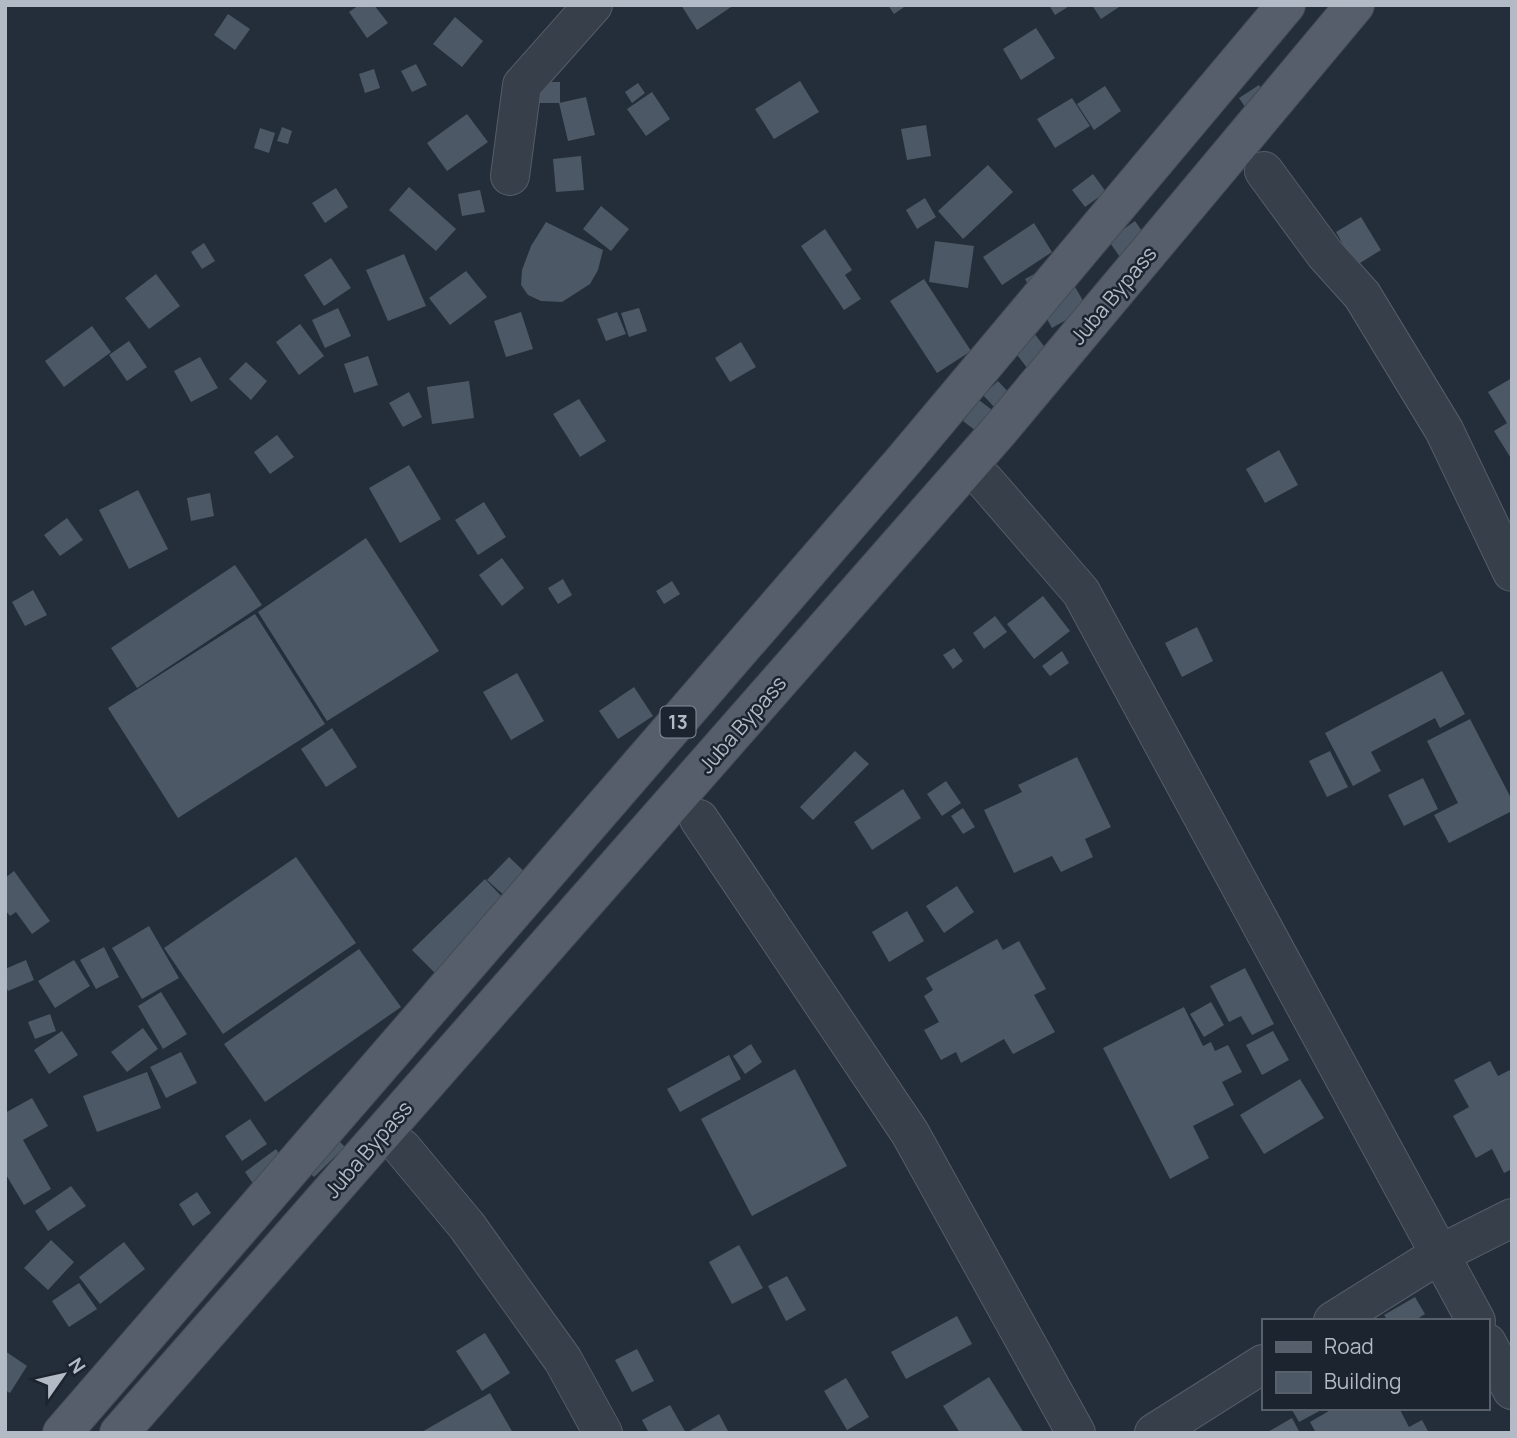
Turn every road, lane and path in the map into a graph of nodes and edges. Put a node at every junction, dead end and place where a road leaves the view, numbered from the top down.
1 (593, 5) edge
2 (1286, 5) edge
3 (1355, 5) edge
4 (1264, 170) dead end
5 (510, 176) dead end
6 (985, 481) dead end
7 (1512, 572) edge
8 (699, 819) dead end
9 (402, 1149) dead end
10 (1512, 1218) edge
11 (1440, 1254) junction
12 (1336, 1319) edge
13 (1475, 1319) edge
14 (1489, 1347) edge
15 (1262, 1365) edge
16 (1512, 1390) edge
17 (62, 1433) edge
18 (119, 1433) edge
19 (603, 1433) edge
20 (1076, 1433) edge
21 (1154, 1433) edge

1 - 5 street
2 - 17 main road, 13
3 - 18 main road, Juba Bypass
4 - 7 street
6 - 11 street
8 - 20 street
9 - 19 street
10 - 11 street
11 - 12 street
11 - 13 street
14 - 16 street
15 - 21 street

